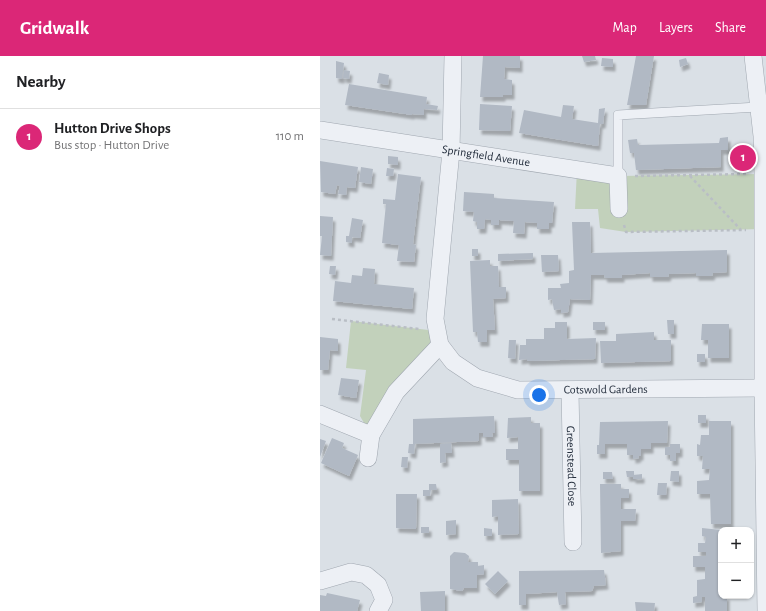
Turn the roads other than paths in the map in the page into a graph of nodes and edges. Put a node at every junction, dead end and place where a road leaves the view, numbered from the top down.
1 (453, 56) edge
2 (753, 56) edge
3 (758, 107) junction
4 (320, 130) edge
5 (451, 151) junction
6 (618, 176) junction
7 (619, 209) road end
8 (439, 338) junction
9 (763, 388) junction
10 (570, 391) junction
11 (320, 414) edge
12 (371, 435) junction
13 (368, 458) dead end
14 (765, 483) edge
15 (573, 542) dead end
16 (320, 581) edge
17 (378, 611) edge
18 (766, 611) edge

1 - 5 street
2 - 3 street
3 - 6 lane
3 - 9 street
4 - 5 street, Springfield Avenue
5 - 6 street, Springfield Avenue
5 - 8 street
6 - 7 street
8 - 10 street, Cotswold Gardens
8 - 12 street
9 - 10 street, Cotswold Gardens
9 - 14 street
10 - 15 street, Greenstead Close
11 - 12 street
12 - 13 street
14 - 18 street
16 - 17 street

